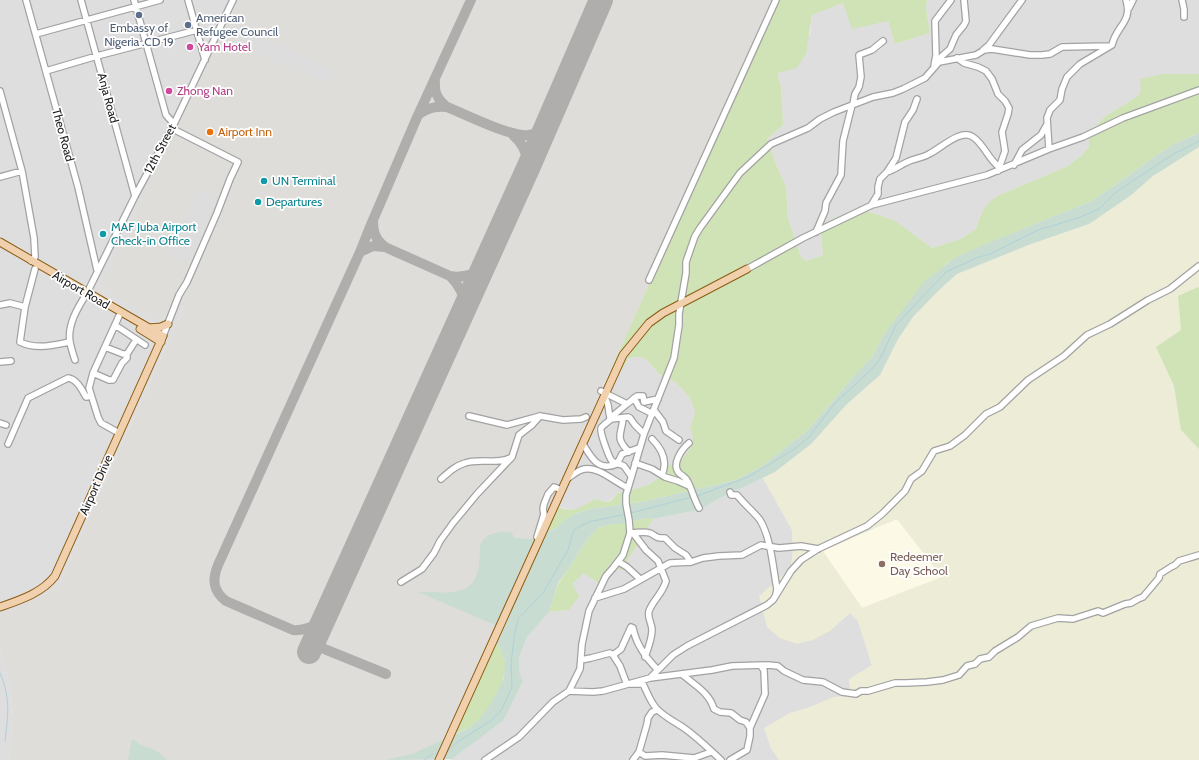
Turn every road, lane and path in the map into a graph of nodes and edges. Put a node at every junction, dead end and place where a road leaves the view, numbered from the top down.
1 (26, 0) edge
2 (81, 0) edge
3 (160, 0) edge
4 (188, 0) edge
5 (233, 0) edge
6 (776, 0) edge
7 (951, 0) edge
8 (964, 0) edge
9 (1022, 0) edge
10 (1126, 0) edge
11 (1133, 0) edge
12 (1182, 0) edge
13 (135, 3) edge
14 (1129, 8) junction
15 (1184, 17) dead end
16 (87, 20) junction
17 (196, 30) junction
18 (36, 34) junction
19 (883, 41) dead end
20 (146, 43) junction
21 (1110, 46) junction
22 (981, 52) junction
23 (97, 56) junction
24 (957, 58) junction
25 (205, 60) junction
26 (936, 65) junction
27 (46, 71) junction
28 (1199, 90) edge
29 (0, 91) edge
30 (918, 99) dead end
31 (853, 105) junction
32 (172, 126) junction
33 (1046, 126) junction
34 (1049, 149) junction
35 (1014, 165) junction
36 (998, 169) junction
37 (22, 171) junction
38 (887, 172) junction
39 (0, 177) edge
40 (135, 196) junction
41 (872, 205) junction
42 (816, 232) junction
43 (0, 242) edge
44 (0, 247) edge
45 (31, 261) junction
46 (1199, 266) edge
47 (35, 268) junction
48 (747, 269) joint
49 (97, 271) junction
50 (649, 280) dead end
51 (86, 295) junction
52 (680, 303) junction
53 (0, 305) edge
54 (25, 306) junction
55 (119, 316) junction
56 (168, 324) junction
57 (115, 325) junction
58 (150, 332) junction
59 (162, 339) junction
60 (136, 340) junction
61 (70, 342) junction
62 (145, 345) dead end
63 (105, 347) junction
64 (156, 353) junction
65 (127, 354) junction
66 (75, 360) dead end
67 (11, 361) dead end
68 (0, 362) edge
69 (93, 373) junction
70 (604, 395) junction
71 (91, 396) junction
72 (634, 398) junction
73 (658, 400) junction
74 (627, 404) junction
75 (653, 412) junction
76 (469, 416) dead end
77 (540, 416) junction
78 (586, 417) dead end
79 (623, 418) junction
80 (611, 419) junction
81 (119, 433) junction
82 (644, 434) junction
83 (652, 439) dead end
84 (679, 440) dead end
85 (689, 443) dead end
86 (8, 444) dead end
87 (583, 444) junction
88 (639, 448) junction
89 (629, 452) junction
90 (512, 457) junction
91 (635, 463) junction
92 (616, 464) junction
93 (662, 475) junction
94 (631, 476) junction
95 (441, 479) dead end
96 (567, 479) junction
97 (690, 486) junction
98 (628, 488) junction
99 (559, 489) dead end
100 (730, 492) dead end
101 (699, 508) dead end
102 (632, 533) junction
103 (537, 537) dead end
104 (769, 547) junction
105 (818, 549) junction
106 (1199, 554) edge
107 (619, 562) junction
108 (691, 562) junction
109 (661, 567) junction
110 (640, 579) junction
111 (401, 582) dead end
112 (776, 594) junction
113 (595, 598) junction
114 (0, 607) edge
115 (614, 655) junction
116 (646, 657) junction
117 (581, 660) junction
118 (761, 666) junction
119 (658, 670) junction
120 (682, 674) junction
121 (650, 678) junction
122 (628, 684) junction
123 (569, 691) junction
124 (657, 710) junction
125 (750, 728) junction
126 (639, 752) junction
127 (714, 756) edge
128 (439, 760) edge
129 (485, 760) edge
130 (633, 760) edge
131 (721, 760) edge
132 (730, 760) edge

1 - 18 street, Theo Road
2 - 16 street, Anja Road
3 - 13 street
4 - 17 street
5 - 25 street, 12th Street
6 - 50 street
7 - 26 street
8 - 26 street
9 - 22 street
10 - 14 street
11 - 14 street
12 - 15 street
13 - 16 street
13 - 20 street
14 - 21 street
16 - 18 street
16 - 23 street, Anja Road
17 - 20 street
17 - 25 street
18 - 27 street, Theo Road
19 - 31 street
20 - 23 street
20 - 32 street
21 - 22 street
21 - 33 street
22 - 24 street
23 - 27 street
23 - 40 street, Anja Road
24 - 26 street
24 - 36 street
25 - 32 street, 12th Street
26 - 31 street
27 - 49 street, Theo Road
28 - 34 street
29 - 37 street
30 - 38 street
31 - 42 street
31 - 52 street
32 - 40 street, 12th Street
32 - 56 street
33 - 34 street
33 - 35 street
34 - 35 street
35 - 36 street
36 - 38 street
36 - 41 street
37 - 39 street
37 - 45 street
38 - 41 street
40 - 49 street, 12th Street
41 - 42 street
42 - 48 street
43 - 45 main road, Airport Road
44 - 47 main road, Airport Road
45 - 51 main road, Airport Road
46 - 105 street
47 - 51 main road, Airport Road
47 - 54 street
48 - 52 main road
49 - 51 street, 12th Street
51 - 55 main road, Airport Road
51 - 58 main road, Airport Road
51 - 61 street, 12th Street
52 - 70 main road
52 - 73 street
53 - 54 street
54 - 61 street
55 - 57 street
55 - 58 main road, Airport Road
56 - 58 main road
56 - 59 street
57 - 60 street
57 - 63 street
58 - 59 main road, Airport Road
58 - 64 main road
59 - 64 main road, Airport Drive
60 - 62 street
60 - 65 street
61 - 66 street
63 - 65 street
63 - 69 street
64 - 81 main road, Airport Drive
65 - 69 street
67 - 68 street
69 - 71 street
70 - 74 street
70 - 80 street
70 - 87 main road
71 - 81 street
71 - 86 street
72 - 73 street
72 - 74 street
72 - 75 street
73 - 75 street
74 - 80 street
75 - 82 street
75 - 84 street
76 - 77 street
77 - 78 street
77 - 90 street
79 - 80 street
79 - 82 street
79 - 89 street
80 - 92 street
81 - 114 main road, Airport Drive
82 - 88 street
83 - 93 street
85 - 97 street
87 - 92 street
87 - 96 main road
88 - 89 street
88 - 91 street
89 - 92 street
90 - 95 street
90 - 111 street
91 - 93 street
91 - 94 street
92 - 94 street
93 - 97 street
94 - 98 street
96 - 98 street
96 - 128 main road
97 - 101 street
98 - 102 street
99 - 103 street
100 - 104 street
102 - 107 street
102 - 108 street
102 - 109 street
104 - 105 street
104 - 108 street
104 - 112 street
105 - 112 street
106 - 118 street
107 - 110 street
107 - 113 street
108 - 109 street
109 - 110 street
109 - 116 street
110 - 113 street
112 - 119 street
113 - 117 street
115 - 116 street
115 - 117 street
115 - 122 street
116 - 119 street
117 - 123 street
118 - 120 street
118 - 125 street
119 - 121 street
120 - 121 street
120 - 125 street
121 - 122 street
122 - 123 street
122 - 124 street
123 - 129 street
124 - 126 street
124 - 127 street
125 - 132 street
126 - 127 street
126 - 130 street
127 - 131 street

